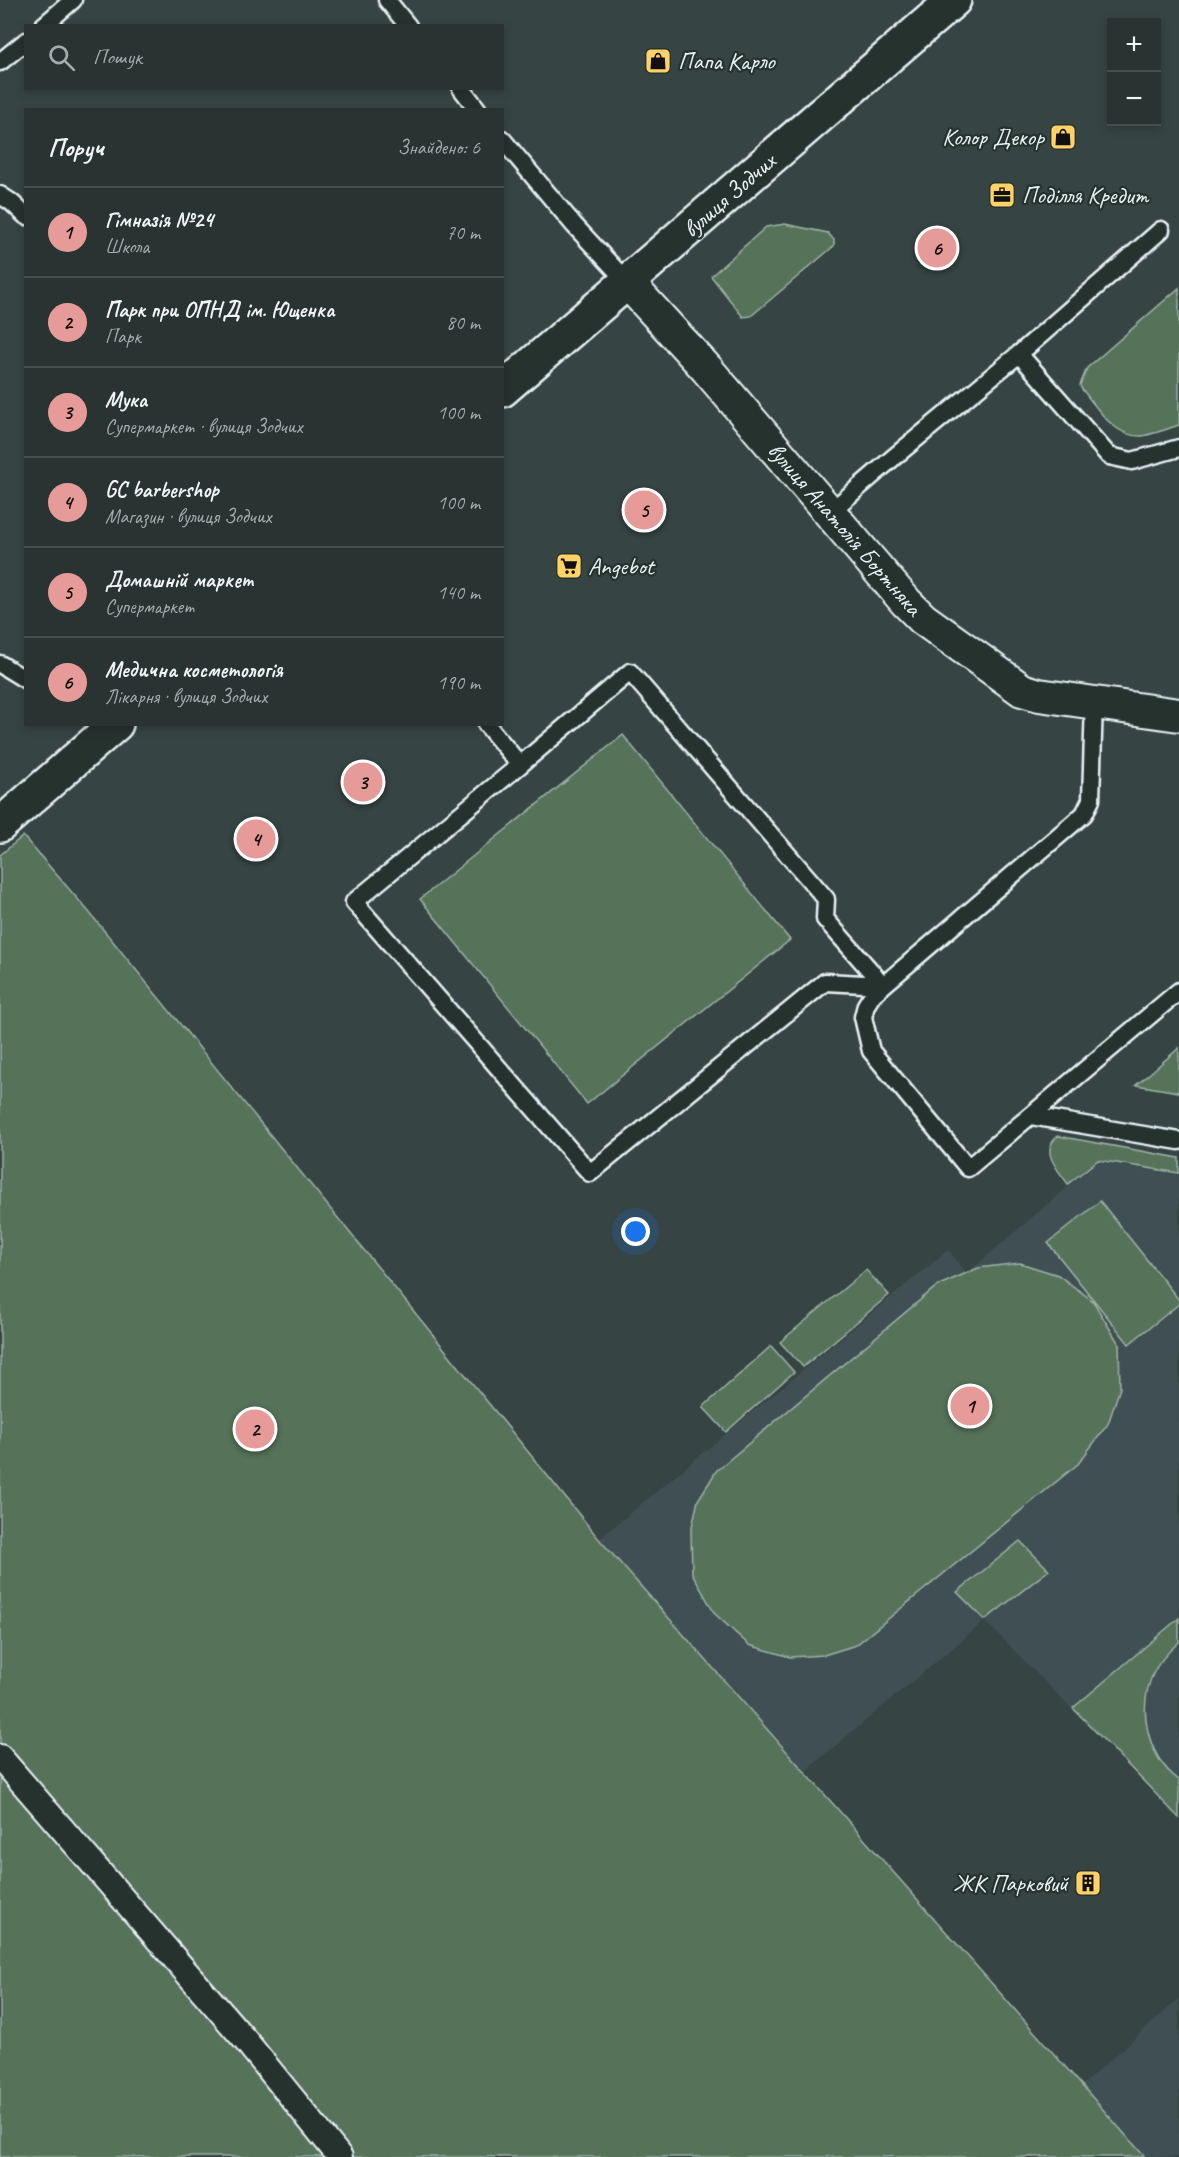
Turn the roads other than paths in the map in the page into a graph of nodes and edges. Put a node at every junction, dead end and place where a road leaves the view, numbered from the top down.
1 (73, 0) edge
2 (387, 0) edge
3 (954, 0) edge
4 (45, 24) edge
5 (406, 24) edge
6 (24, 42) edge
7 (0, 62) edge
8 (463, 90) edge
9 (476, 108) edge
10 (504, 141) edge
11 (0, 195) edge
12 (24, 214) edge
13 (1161, 230) dead end
14 (628, 283) junction
15 (1019, 354) junction
16 (504, 388) edge
17 (1179, 448) edge
18 (830, 512) junction
19 (0, 664) edge
20 (24, 680) edge
21 (1094, 702) junction
22 (1179, 715) edge
23 (488, 726) edge
24 (106, 727) edge
25 (520, 765) junction
26 (0, 825) edge
27 (883, 985) junction
28 (1179, 991) edge
29 (1031, 1116) junction
30 (1179, 1141) edge
31 (0, 1757) edge
32 (340, 2157) edge

1 - 4 lane
2 - 5 lane
3 - 14 main road, вулиця Зодчих
6 - 7 lane
8 - 9 lane
10 - 14 lane
11 - 12 lane
13 - 15 lane
14 - 16 main road, вулиця Зодчих
14 - 18 street, вулиця Анатолія Бортняка
15 - 17 lane
15 - 18 lane
18 - 21 street, вулиця Анатолія Бортняка
19 - 20 lane
21 - 22 street, вулиця Анатолія Бортняка
21 - 27 lane
23 - 25 lane
24 - 26 main road
25 - 27 lane
25 - 27 lane
27 - 29 lane
28 - 29 lane
29 - 30 lane
31 - 32 street

